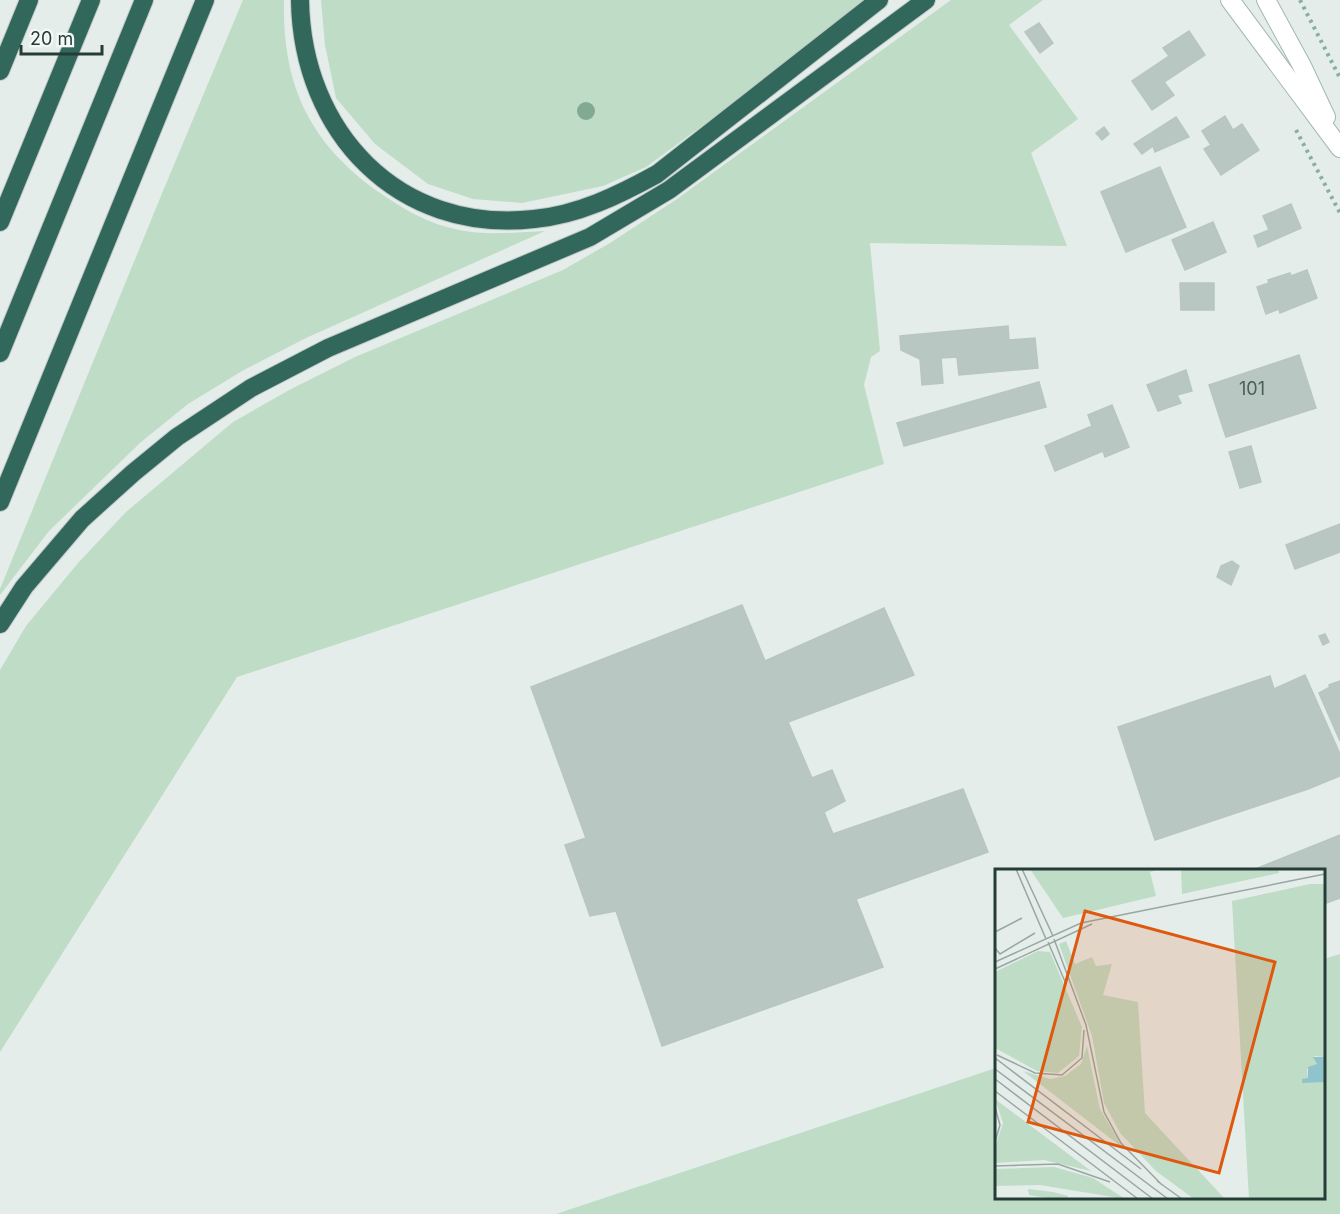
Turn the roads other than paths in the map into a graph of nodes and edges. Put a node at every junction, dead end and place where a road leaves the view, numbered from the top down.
1 (29, 0) edge
2 (91, 0) edge
3 (144, 0) edge
4 (205, 0) edge
5 (300, 0) edge
6 (879, 0) edge
7 (926, 0) edge
8 (1230, 0) edge
9 (1266, 0) edge
10 (0, 71) edge
11 (1340, 147) edge
12 (0, 222) edge
13 (0, 353) edge
14 (0, 502) edge
15 (0, 624) edge

1 - 10 highway
2 - 12 highway
3 - 13 highway
4 - 14 highway
5 - 6 highway
7 - 15 highway
8 - 11 main road
9 - 11 main road

